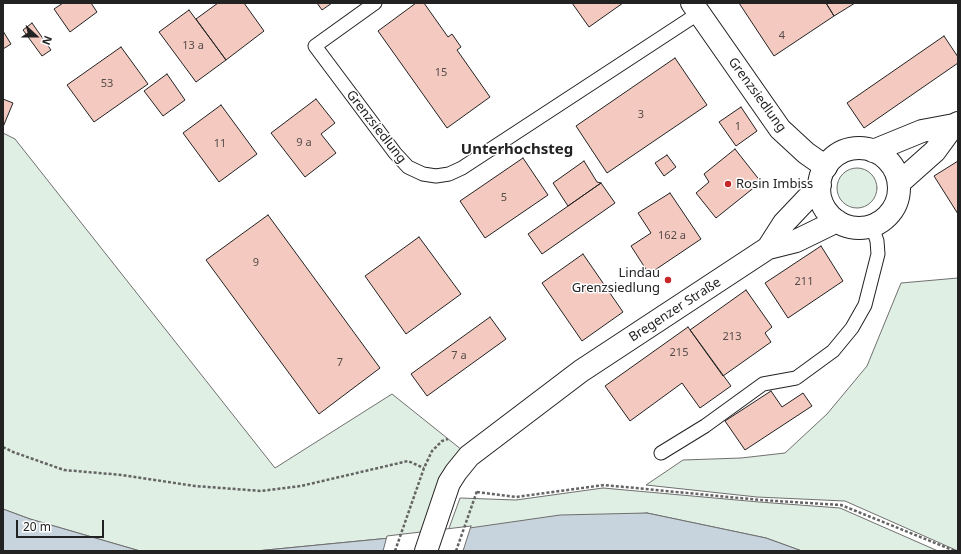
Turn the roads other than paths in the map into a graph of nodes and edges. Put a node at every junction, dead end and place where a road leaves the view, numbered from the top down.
1 (375, 3) edge
2 (695, 8) edge
3 (956, 124) edge
4 (872, 150) junction
5 (823, 176) junction
6 (899, 183) junction
7 (837, 221) junction
8 (872, 226) junction
9 (768, 248) junction
10 (661, 453) dead end
11 (426, 551) edge

1 - 2 lane, Grenzsiedlung
2 - 5 main road, Grenzsiedlung
3 - 4 main road
3 - 6 main road
4 - 5 main road
4 - 6 main road
5 - 7 main road
5 - 9 main road, Bregenzer Straße
6 - 8 main road
7 - 8 main road
7 - 9 main road, Bregenzer Straße
8 - 10 lane
9 - 11 main road, Bregenzer Straße

